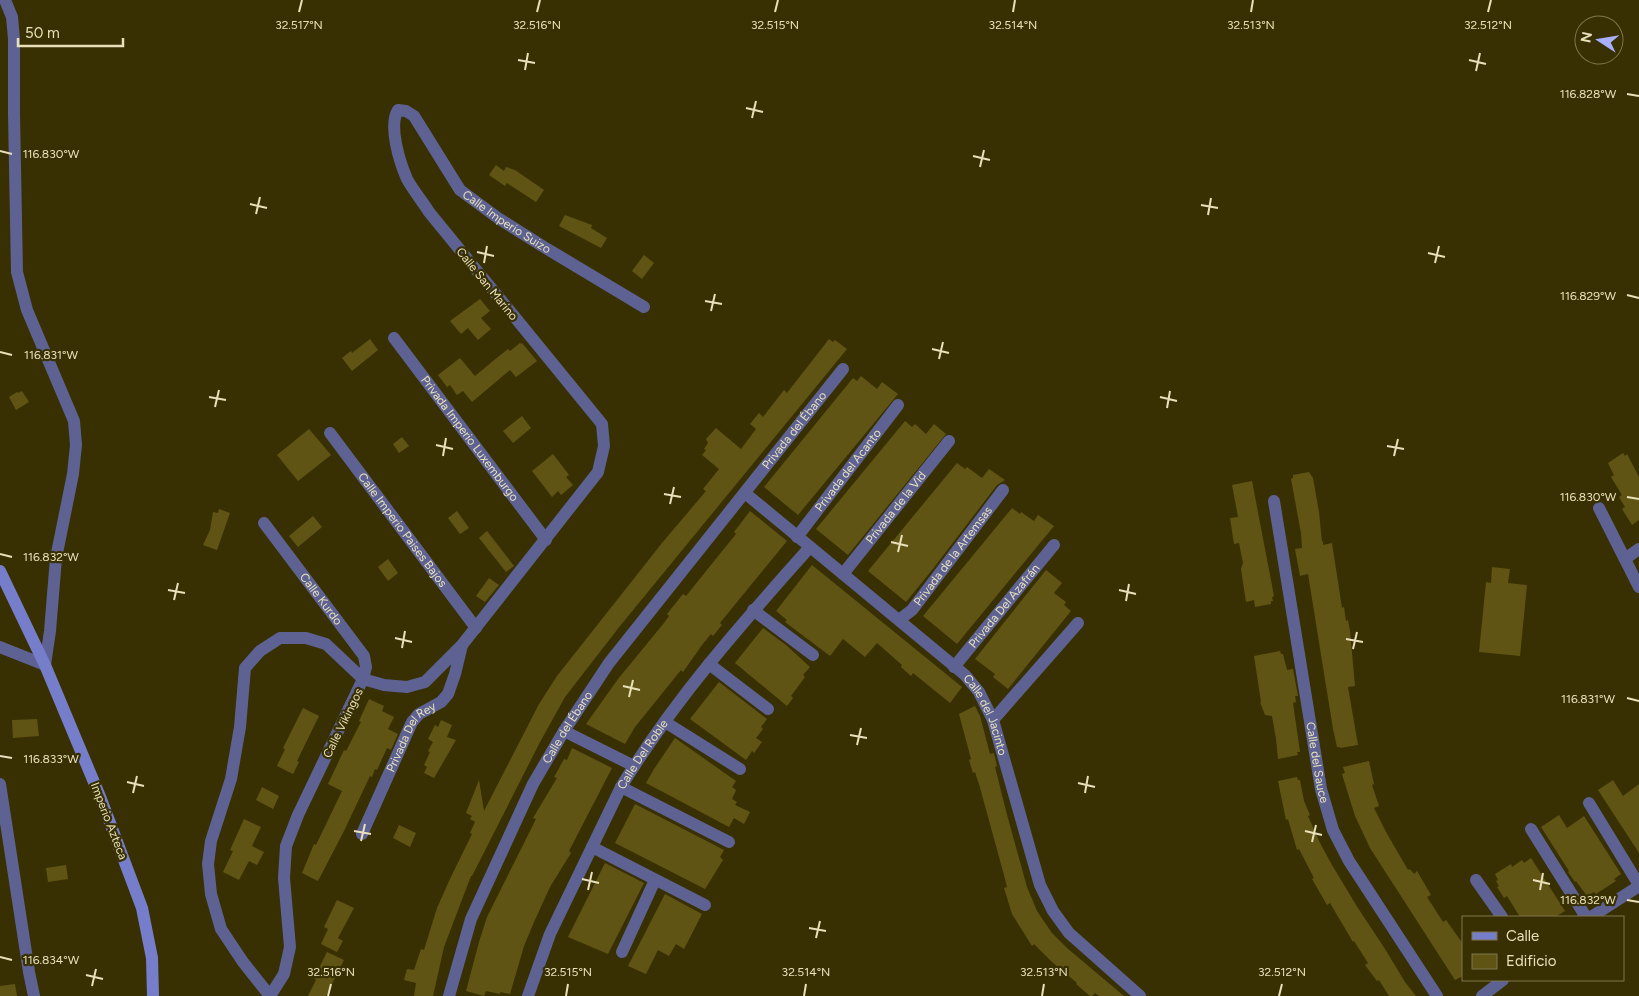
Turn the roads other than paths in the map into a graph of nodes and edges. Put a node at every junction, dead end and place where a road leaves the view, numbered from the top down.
1 (5, 0) edge
2 (398, 110) joint
3 (644, 307) dead end
4 (394, 338) dead end
5 (843, 369) dead end
6 (898, 405) dead end
7 (330, 433) dead end
8 (949, 441) dead end
9 (604, 446) joint
10 (1003, 490) dead end
11 (745, 493) junction
12 (1274, 501) dead end
13 (1599, 508) dead end
14 (264, 523) dead end
15 (797, 537) junction
16 (546, 540) junction
17 (1054, 545) dead end
18 (810, 547) junction
19 (1639, 549) edge
20 (1625, 559) junction
21 (0, 571) edge
22 (843, 574) junction
23 (1639, 587) edge
24 (753, 610) junction
25 (899, 620) junction
26 (1078, 623) dead end
27 (476, 628) junction
28 (462, 645) junction
29 (0, 647) edge
30 (813, 655) dead end
31 (709, 664) junction
32 (45, 665) junction
33 (954, 667) junction
34 (364, 679) junction
35 (768, 708) dead end
36 (993, 720) junction
37 (665, 722) junction
38 (564, 731) junction
39 (634, 766) junction
40 (740, 769) dead end
41 (0, 784) edge
42 (621, 787) junction
43 (1589, 803) dead end
44 (1531, 829) dead end
45 (362, 834) dead end
46 (729, 842) dead end
47 (592, 846) junction
48 (655, 880) junction
49 (1476, 880) dead end
50 (1639, 885) edge
51 (705, 905) dead end
52 (1501, 916) edge
53 (1585, 916) edge
54 (1592, 916) edge
55 (622, 952) dead end
56 (1502, 981) edge
57 (34, 996) edge
58 (153, 996) edge
59 (270, 996) edge
60 (449, 996) edge
61 (528, 996) edge
62 (1140, 996) edge
63 (1437, 996) edge
64 (1482, 996) edge

1 - 32 street
2 - 3 street, Calle Imperio Suizo
2 - 9 street, Calle San Marino
4 - 16 street, Privada Imperio Luxemburgo
5 - 11 street, Privada del Ébano
6 - 15 street, Privada del Acanto
7 - 27 street, Calle Imperio Paises Bajos
8 - 22 street, Privada de la Vid
9 - 16 street, Calle Vikingos
10 - 25 street, Privada de la Artemsas
11 - 15 street, Calle del Jacinto
11 - 38 street, Calle del Ébano
12 - 63 street, Calle del Sauce
13 - 20 street
14 - 34 street, Calle Kurdo
15 - 18 street, Calle del Jacinto
16 - 27 street, Calle Vikingos
17 - 33 street, Privada Del Azafrán
18 - 22 street, Calle del Jacinto
18 - 24 street, Calle Del Roble
19 - 20 street
20 - 23 street
21 - 32 street, Imperio Azteca
22 - 25 street, Calle del Jacinto
24 - 30 street
24 - 31 street, Calle Del Roble
25 - 33 street, Calle del Jacinto
26 - 36 street
27 - 28 street, Calle Vikingos
28 - 34 street, Calle Vikingos
28 - 45 street, Privada Del Rey
29 - 32 street
31 - 35 street
31 - 37 street, Calle Del Roble
32 - 58 street, Imperio Azteca
33 - 36 street, Calle del Jacinto
34 - 59 street, Calle Vikingos
34 - 59 street
36 - 62 street, Calle del Jacinto
37 - 39 street, Calle Del Roble
37 - 40 street
38 - 39 street
38 - 60 street, Calle del Ébano
39 - 42 street, Calle Del Roble
41 - 57 street
42 - 46 street
42 - 47 street, Calle Del Roble
43 - 50 street
44 - 53 street
47 - 48 street
47 - 61 street, Calle Del Roble
48 - 51 street
48 - 55 street
49 - 52 street
50 - 54 street
56 - 64 street

